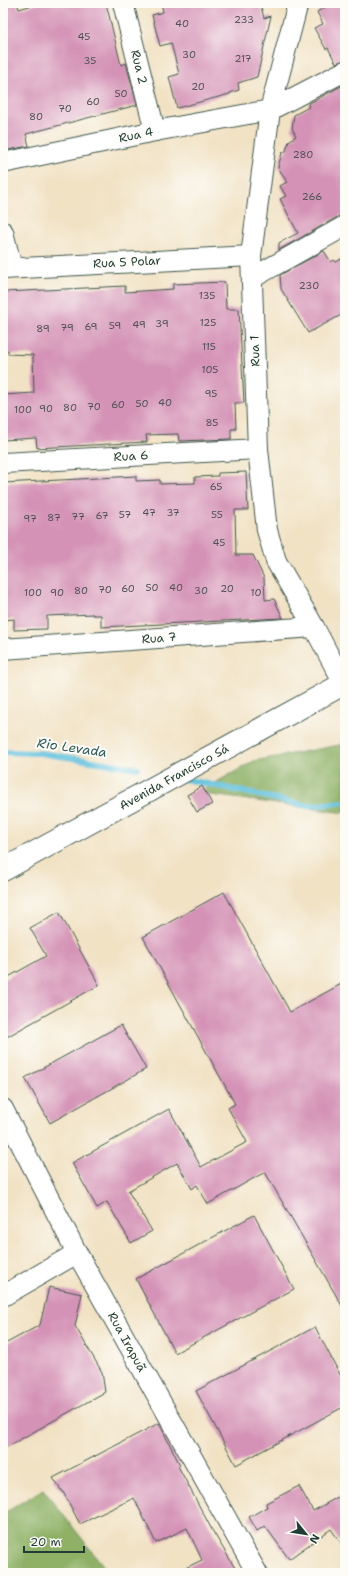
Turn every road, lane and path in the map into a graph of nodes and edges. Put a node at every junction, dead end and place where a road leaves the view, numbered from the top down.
1 (122, 3) edge
2 (298, 3) edge
3 (345, 71) edge
4 (270, 110) junction
5 (155, 131) junction
6 (3, 162) edge
7 (345, 226) edge
8 (3, 232) edge
9 (250, 256) junction
10 (8, 268) edge
11 (252, 278) junction
12 (258, 449) junction
13 (3, 463) edge
14 (314, 627) junction
15 (3, 650) edge
16 (344, 684) edge
17 (3, 870) edge
18 (3, 1109) edge
19 (77, 1253) junction
20 (3, 1296) edge
21 (257, 1573) edge

1 - 5 street, Rua 2
2 - 4 street, Rua 1
3 - 4 street, Rua 4
4 - 5 street, Rua 4
4 - 9 street, Rua 1
5 - 6 street, Rua 4
7 - 11 street
8 - 10 street
9 - 10 street, Rua 5 Polar
9 - 11 street, Rua 1
11 - 12 street, Rua 1
12 - 13 street, Rua 6
12 - 14 street, Rua 1
14 - 15 street, Rua 7
14 - 16 street, Rua 1
16 - 17 main road, Avenida Francisco Sá
18 - 19 street, Rua Irapuã
19 - 20 street
19 - 21 street, Rua Irapuã

